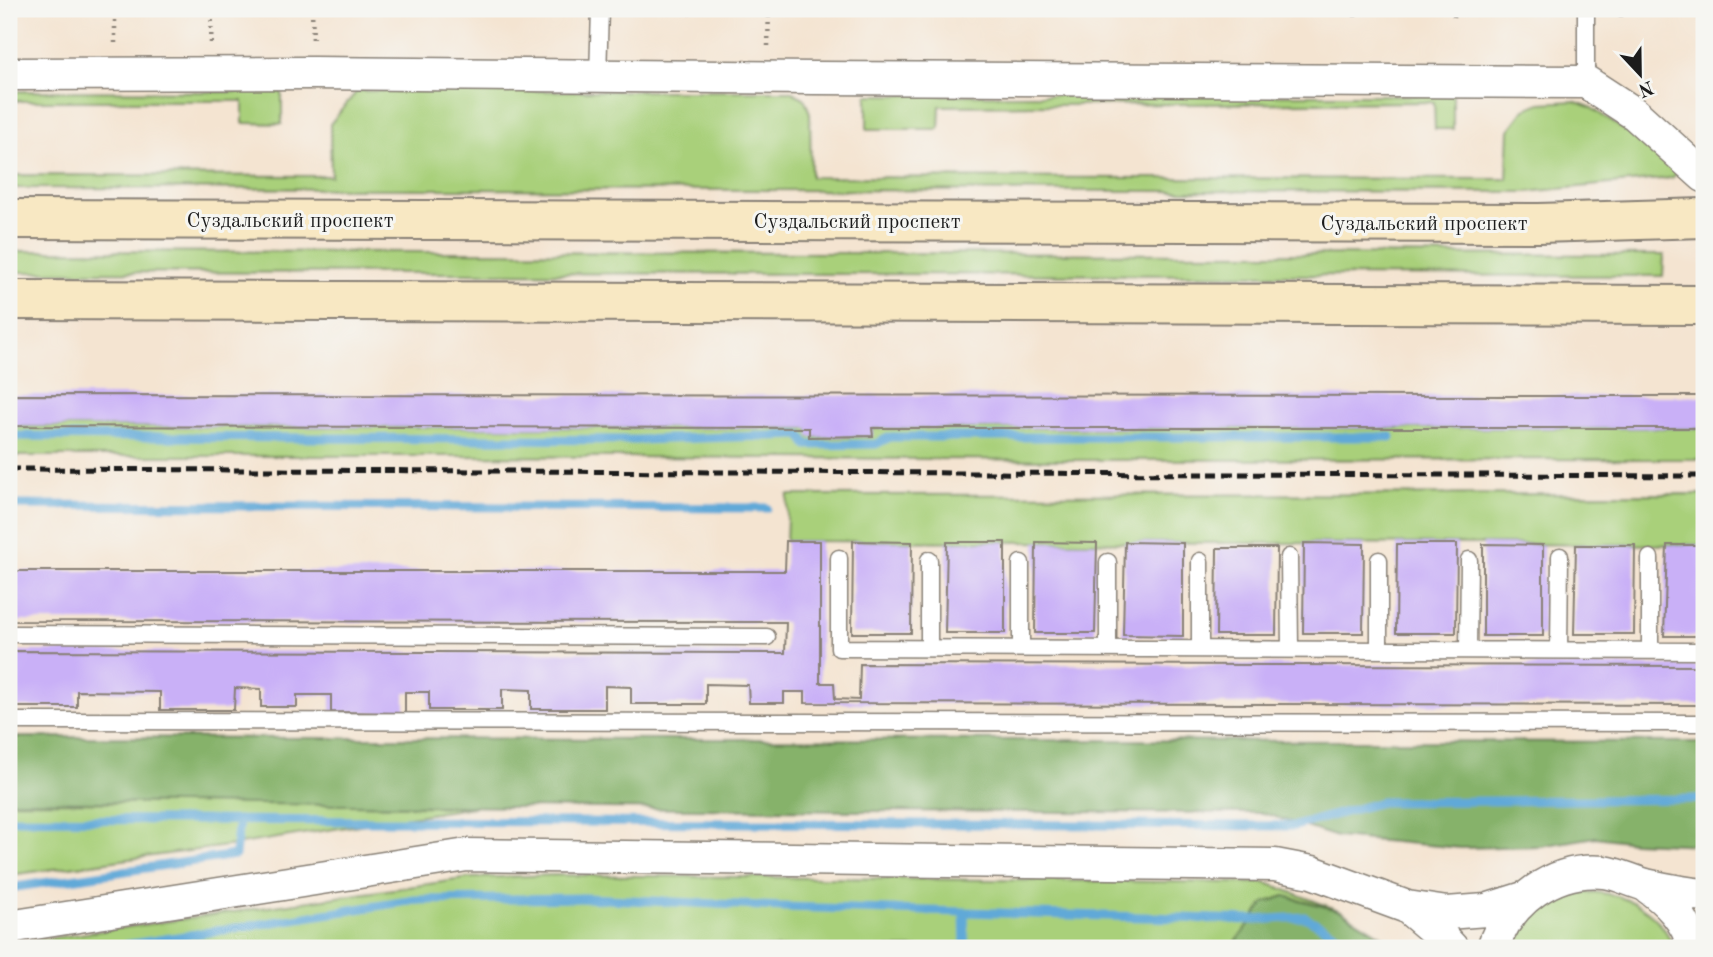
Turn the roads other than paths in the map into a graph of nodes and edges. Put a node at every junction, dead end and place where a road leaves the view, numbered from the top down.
1 (600, 9) edge
2 (1586, 9) edge
3 (9, 74) edge
4 (598, 77) junction
5 (1586, 82) junction
6 (1704, 176) edge
7 (1704, 218) edge
8 (9, 219) edge
9 (9, 300) edge
10 (1704, 305) edge
11 (1560, 556) dead end
12 (1289, 557) dead end
13 (839, 558) dead end
14 (1650, 558) dead end
15 (929, 560) dead end
16 (1379, 560) dead end
17 (1469, 560) dead end
18 (1199, 561) dead end
19 (1108, 562) dead end
20 (1021, 563) dead end
21 (9, 634) edge
22 (767, 637) dead end
23 (929, 648) junction
24 (1021, 648) junction
25 (1108, 649) junction
26 (1200, 649) junction
27 (1290, 649) junction
28 (1379, 650) junction
29 (1468, 650) junction
30 (1559, 650) junction
31 (1650, 651) junction
32 (1704, 651) edge
33 (9, 721) edge
34 (1704, 723) edge
35 (1644, 884) junction
36 (1704, 895) edge
37 (1524, 898) junction
38 (1407, 907) junction
39 (9, 927) edge
40 (1452, 948) edge
41 (1493, 948) edge
42 (1694, 948) edge

1 - 4 lane
2 - 5 lane
3 - 4 street
4 - 5 street
5 - 6 street
7 - 8 main road, Суздальский проспект
9 - 10 main road
11 - 30 lane
12 - 27 lane
13 - 23 lane
14 - 31 lane
15 - 23 lane
16 - 28 lane
17 - 29 lane
18 - 26 lane
19 - 25 lane
20 - 24 lane
21 - 22 lane
23 - 24 lane
24 - 25 lane
25 - 26 lane
26 - 27 lane
27 - 28 lane
28 - 29 lane
29 - 30 lane
30 - 31 lane
31 - 32 lane
33 - 34 lane
35 - 36 street
35 - 37 street
35 - 42 street
37 - 38 street
37 - 41 street
38 - 39 street
38 - 40 street

